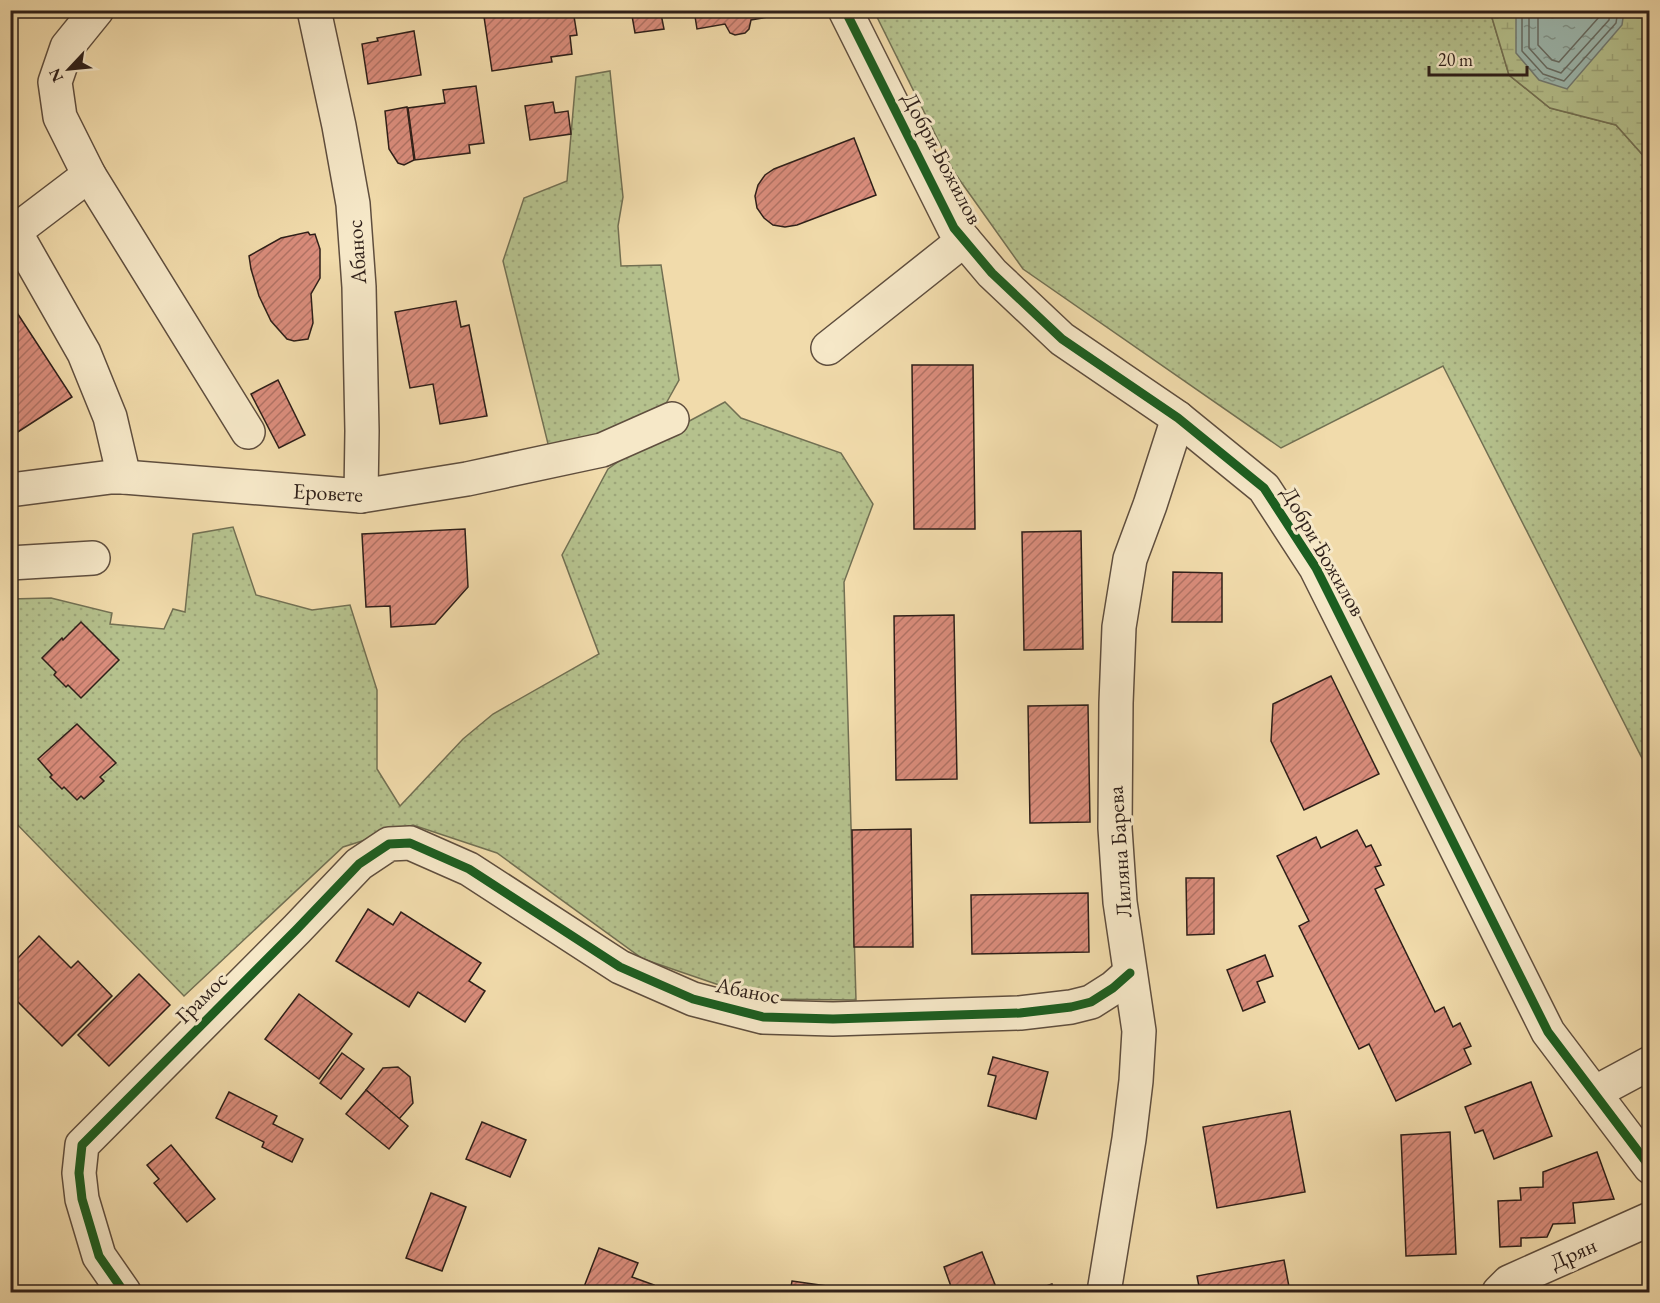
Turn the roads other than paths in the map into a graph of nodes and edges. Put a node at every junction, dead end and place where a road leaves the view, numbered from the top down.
1 (97, 10) edge
2 (314, 10) edge
3 (845, 10) edge
4 (89, 175) junction
5 (13, 233) edge
6 (964, 240) junction
7 (828, 348) dead end
8 (1178, 418) junction
9 (672, 419) dead end
10 (248, 432) dead end
11 (124, 477) junction
12 (10, 490) edge
13 (361, 496) junction
14 (93, 558) dead end
15 (10, 563) edge
16 (389, 844) joint
17 (1130, 973) junction
18 (1650, 1063) edge
19 (1594, 1093) junction
20 (1650, 1167) edge
21 (1650, 1219) edge
22 (124, 1293) edge
23 (1104, 1293) edge
24 (1499, 1293) edge

1 - 4 street
2 - 13 street, Абанос
3 - 6 street, Добри Божилов
4 - 5 street
4 - 10 street
5 - 11 street
6 - 7 street
6 - 8 street, Добри Божилов
8 - 17 street, Лиляна Барева
8 - 19 street, Добри Божилов
9 - 13 street, Еровете
11 - 12 street, Еровете
11 - 13 street, Еровете
14 - 15 street
16 - 17 street, Абанос
16 - 22 street, Грамос
17 - 23 street, Лиляна Барева
18 - 19 street
19 - 20 street, Добри Божилов
21 - 24 street, Дрян

